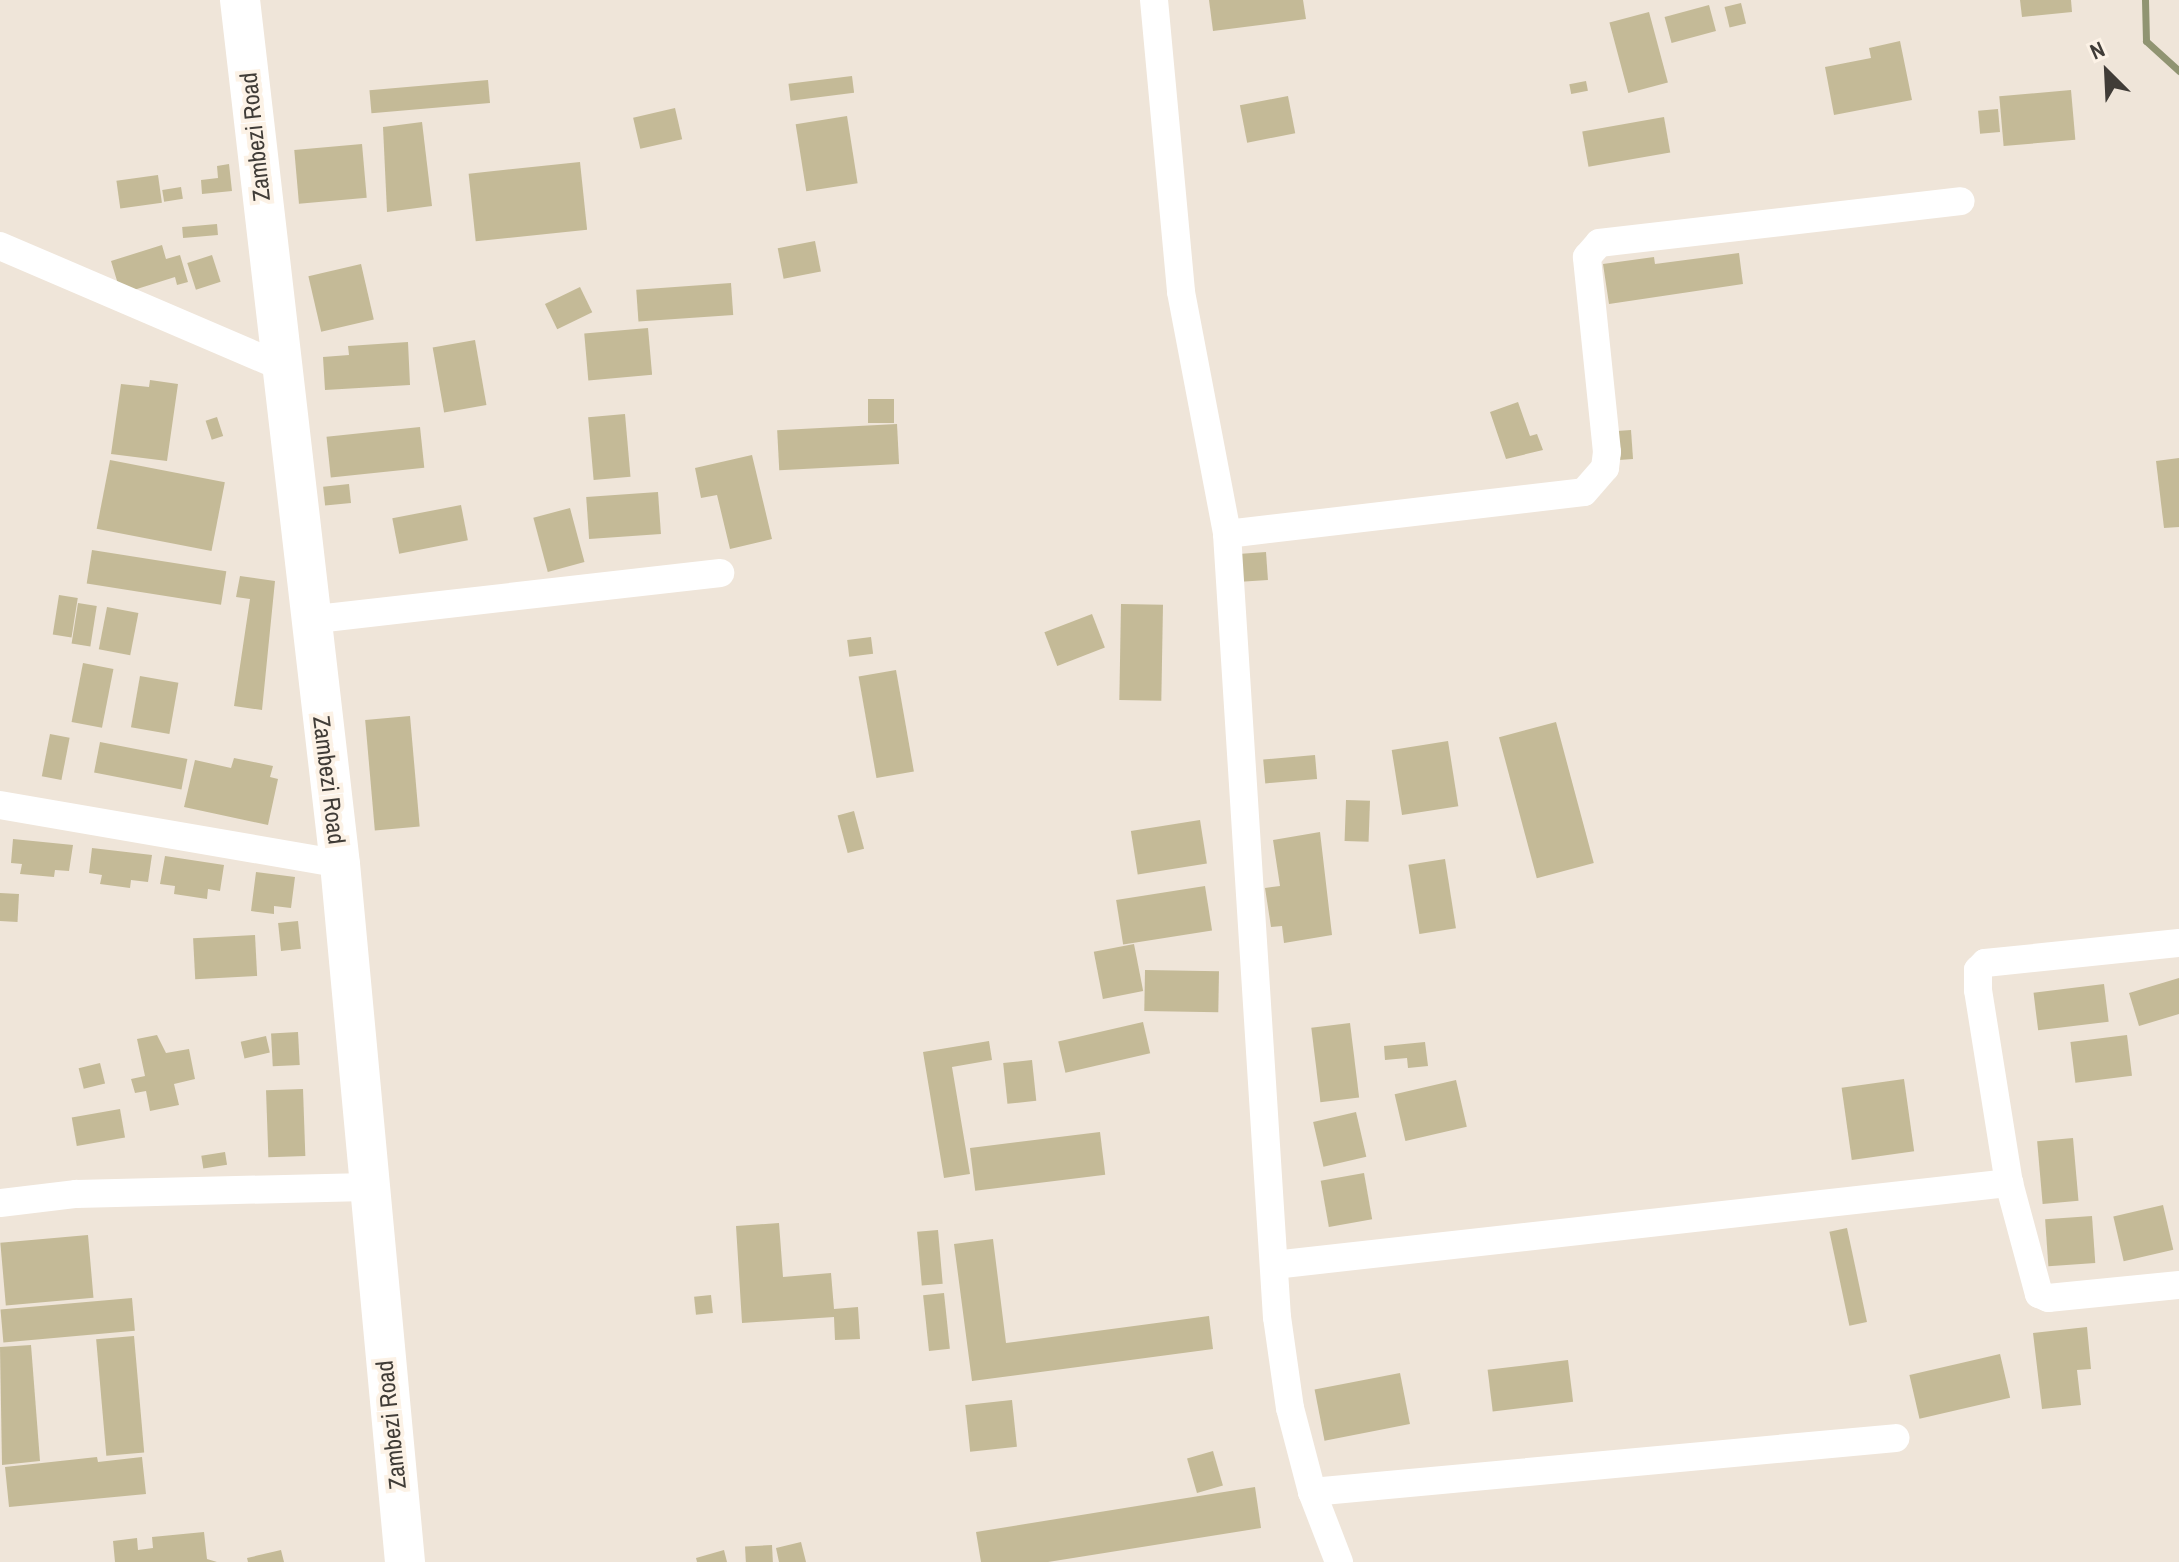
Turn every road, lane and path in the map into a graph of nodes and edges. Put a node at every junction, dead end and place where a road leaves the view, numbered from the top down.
1 (240, 0) edge
2 (1154, 0) edge
3 (1961, 201) dead end
4 (0, 246) edge
5 (280, 366) junction
6 (1227, 534) junction
7 (720, 573) dead end
8 (308, 620) junction
9 (0, 805) edge
10 (340, 864) junction
11 (2179, 943) edge
12 (2009, 1183) junction
13 (367, 1187) junction
14 (0, 1203) edge
15 (1274, 1265) junction
16 (2179, 1285) edge
17 (1896, 1438) dead end
18 (1312, 1492) junction
19 (405, 1562) edge
20 (1339, 1562) edge

1 - 5 main road, Zambezi Road
2 - 6 street
3 - 6 street
4 - 5 street
5 - 8 main road, Zambezi Road
6 - 15 street
7 - 8 street
8 - 10 main road, Zambezi Road
9 - 10 street
10 - 13 main road, Zambezi Road
11 - 12 street
12 - 15 street
12 - 16 street
13 - 14 street
13 - 19 main road, Zambezi Road
15 - 18 street
17 - 18 street
18 - 20 street

